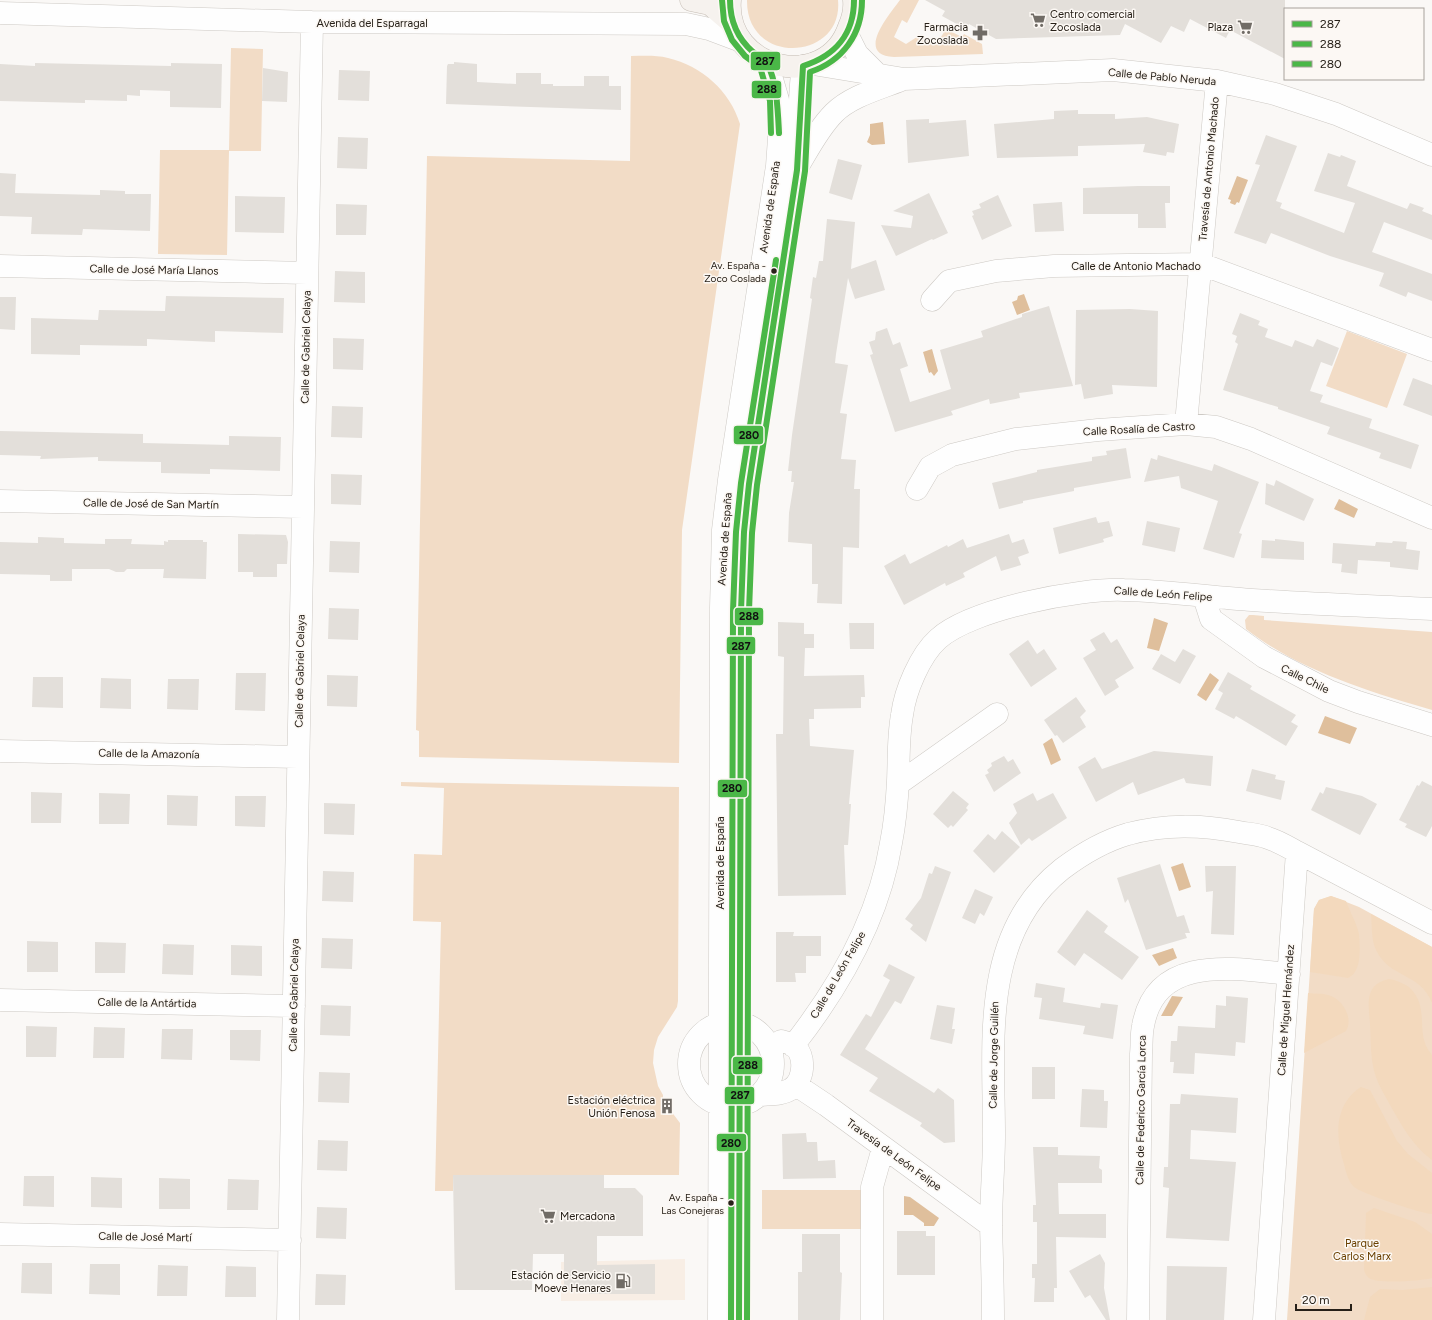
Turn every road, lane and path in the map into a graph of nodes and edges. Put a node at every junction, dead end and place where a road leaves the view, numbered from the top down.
1 (691, 0) edge
2 (730, 0) edge
3 (854, 0) edge
4 (0, 13) edge
5 (312, 22) junction
6 (737, 32) junction
7 (847, 34) junction
8 (767, 62) junction
9 (808, 65) junction
10 (879, 76) junction
11 (904, 79) junction
12 (1217, 81) junction
13 (1432, 155) edge
14 (797, 170) junction
15 (1201, 264) junction
16 (0, 266) edge
17 (307, 273) junction
18 (932, 300) dead end
19 (1432, 350) edge
20 (1186, 424) junction
21 (917, 489) dead end
22 (0, 501) edge
23 (303, 507) junction
24 (1432, 518) edge
25 (1204, 597) junction
26 (1432, 609) edge
27 (997, 714) dead end
28 (1432, 725) edge
29 (0, 751) edge
30 (298, 757) junction
31 (898, 784) junction
32 (1297, 852) junction
33 (1432, 923) edge
34 (1288, 974) junction
35 (0, 1000) edge
36 (294, 1006) junction
37 (730, 1022) junction
38 (762, 1035) junction
39 (794, 1046) junction
40 (796, 1085) junction
41 (760, 1095) junction
42 (729, 1105) junction
43 (883, 1148) junction
44 (991, 1226) junction
45 (0, 1234) edge
46 (290, 1240) junction
47 (288, 1320) edge
48 (719, 1320) edge
49 (739, 1320) edge
50 (872, 1320) edge
51 (993, 1320) edge
52 (1138, 1320) edge
53 (1264, 1320) edge

1 - 6 main road
2 - 6 main road
3 - 7 main road
4 - 5 street, Avenida del Esparragal
5 - 6 street, Avenida del Esparragal
5 - 17 street, Calle de Gabriel Celaya
6 - 8 main road
7 - 9 main road
7 - 10 street
8 - 9 main road
8 - 37 street, Avenida de España
9 - 10 street, Calle de Pablo Neruda
9 - 14 street, Avenida de España
10 - 11 street, Calle de Pablo Neruda
11 - 12 street, Calle de Pablo Neruda
11 - 14 street, Avenida de España
12 - 13 street, Calle de Pablo Neruda
12 - 15 street, Travesía de Antonio Machado
14 - 37 street, Avenida de España
15 - 18 street, Calle de Antonio Machado
15 - 19 street, Calle de Antonio Machado
15 - 20 street, Travesía de Antonio Machado
16 - 17 street, Calle de José María Llanos
17 - 23 street, Calle de Gabriel Celaya
20 - 21 street, Calle Rosalía de Castro
20 - 24 street, Calle Rosalía de Castro
22 - 23 street, Calle de José de San Martín
23 - 30 street, Calle de Gabriel Celaya
25 - 26 street, Calle de León Felipe
25 - 28 street, Calle Chile
25 - 31 street, Calle de León Felipe
27 - 31 street
29 - 30 street, Calle de la Amazonía
30 - 36 street, Calle de Gabriel Celaya
31 - 39 street, Calle de León Felipe
32 - 33 street
32 - 34 street, Calle de Miguel Hernández
32 - 44 street, Calle de Jorge Guillén
34 - 52 street, Calle de Federico García Lorca
34 - 53 street, Calle de Miguel Hernández
35 - 36 street, Calle de la Antártida
36 - 46 street, Calle de Gabriel Celaya
37 - 38 street
37 - 42 street, Avenida de España
37 - 42 street
38 - 39 street
38 - 41 street
39 - 40 street
40 - 41 street
40 - 43 street, Travesía de León Felipe
41 - 42 street
42 - 48 street, Avenida de España
42 - 49 street, Avenida de España
43 - 44 street, Travesía de León Felipe
43 - 50 street
44 - 51 street, Calle de Jorge Guillén
45 - 46 street, Calle de José Martí
46 - 47 street, Calle de Gabriel Celaya

